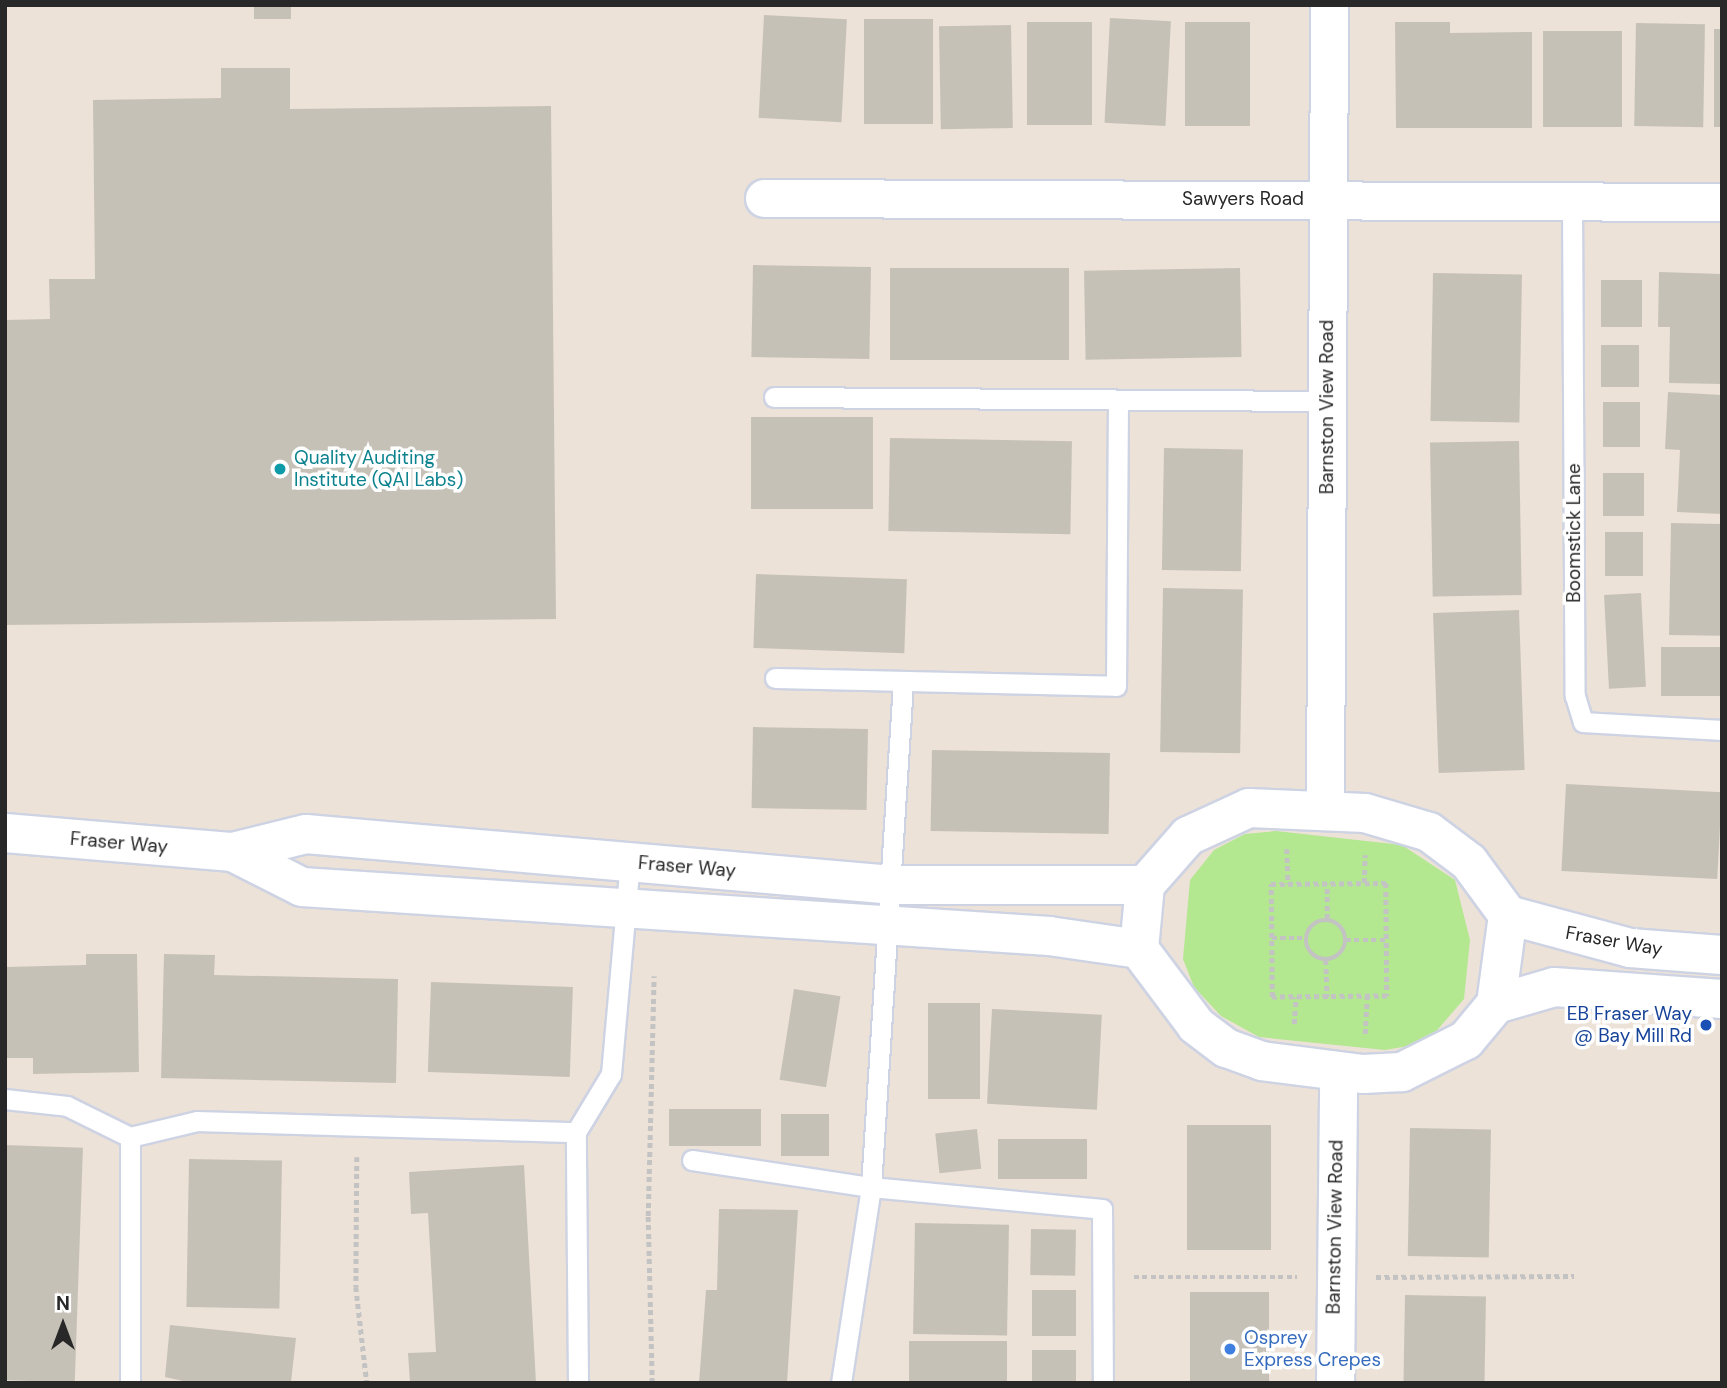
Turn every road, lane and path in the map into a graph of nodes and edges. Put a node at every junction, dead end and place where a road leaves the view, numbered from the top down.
1 (1329, 5) edge
2 (764, 198) dead end
3 (1329, 200) junction
4 (1572, 202) junction
5 (1722, 202) edge
6 (774, 397) dead end
7 (1118, 401) junction
8 (1326, 401) junction
9 (775, 678) dead end
10 (903, 682) junction
11 (1722, 730) edge
12 (1325, 808) junction
13 (5, 833) edge
14 (1365, 848) dead end
15 (233, 852) junction
16 (630, 862) junction
17 (1364, 883) junction
18 (1327, 884) junction
19 (892, 885) junction
20 (1145, 885) junction
21 (641, 910) junction
22 (1508, 915) junction
23 (1327, 919) junction
24 (890, 927) junction
25 (1272, 938) junction
26 (1305, 938) junction
27 (1346, 940) junction
28 (1387, 940) junction
29 (1139, 949) junction
30 (1722, 955) edge
31 (1326, 960) junction
32 (1296, 997) junction
33 (1327, 997) junction
34 (1722, 999) edge
35 (1496, 1004) junction
36 (1294, 1031) dead end
37 (1338, 1071) junction
38 (5, 1099) edge
39 (349, 1125) junction
40 (576, 1132) junction
41 (130, 1137) junction
42 (692, 1160) dead end
43 (871, 1187) junction
44 (130, 1383) edge
45 (367, 1383) edge
46 (578, 1383) edge
47 (652, 1383) edge
48 (841, 1383) edge
49 (1102, 1383) edge
50 (1335, 1383) edge

1 - 3 street, Barnston View Road
2 - 3 street, Sawyers Road
3 - 4 street, Sawyers Road
3 - 8 street, Barnston View Road
4 - 5 street, Sawyers Road
4 - 11 lane, Boomstick Lane
6 - 7 lane
7 - 8 lane
7 - 10 lane
8 - 12 street, Barnston View Road
9 - 10 lane
10 - 19 lane
12 - 20 street
12 - 22 street
13 - 15 street, Fraser Way
14 - 17 path
15 - 16 street, Fraser Way
15 - 21 street, Fraser Way
16 - 19 street, Fraser Way
16 - 21 lane
17 - 18 path
17 - 28 path
18 - 23 path
18 - 25 path
19 - 20 street, Fraser Way
19 - 24 lane
20 - 29 street
21 - 24 street, Fraser Way
21 - 40 lane
21 - 47 path
22 - 30 street, Fraser Way
22 - 35 street
23 - 26 path
23 - 27 path
24 - 29 street, Fraser Way
24 - 43 lane
25 - 26 path
25 - 32 path
26 - 31 path
27 - 28 path
27 - 31 path
28 - 33 path
29 - 37 street
31 - 33 path
32 - 33 path
32 - 36 path
34 - 35 street
35 - 37 street
37 - 50 street, Barnston View Road
38 - 41 lane
39 - 40 lane
39 - 41 lane
39 - 45 path
40 - 46 lane
41 - 44 lane
42 - 43 lane
43 - 48 lane
43 - 49 lane

